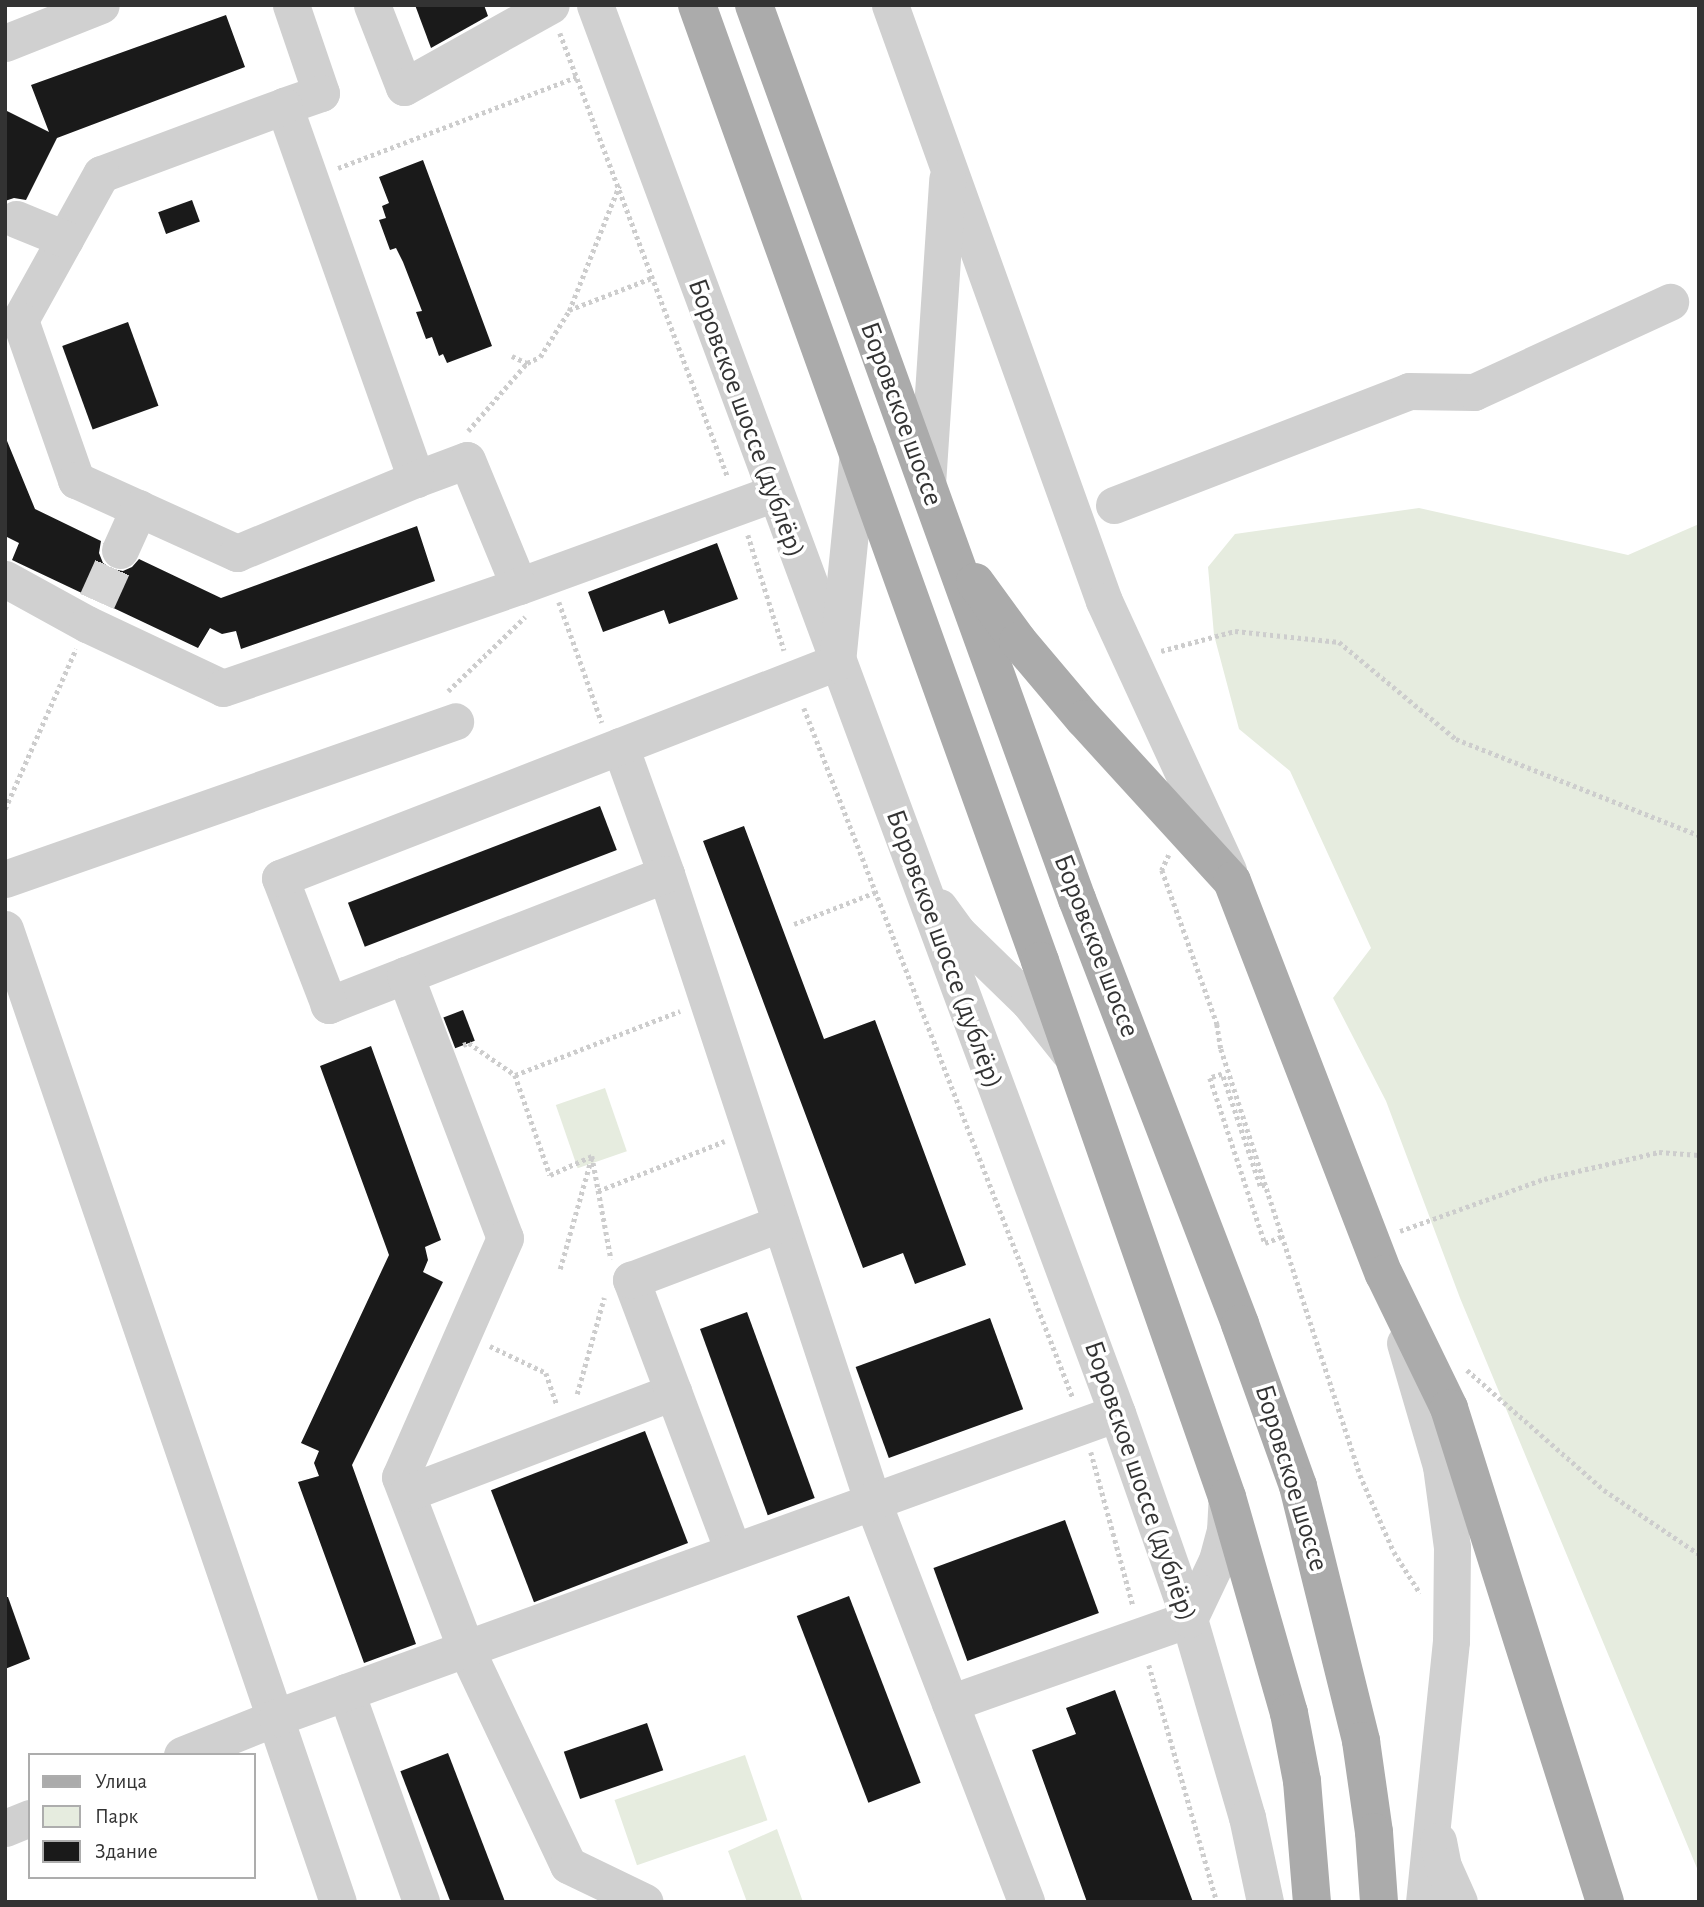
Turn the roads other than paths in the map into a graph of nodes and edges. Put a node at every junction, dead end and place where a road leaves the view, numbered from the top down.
1 (101, 5) edge
2 (291, 5) edge
3 (372, 5) edge
4 (594, 5) edge
5 (697, 5) edge
6 (754, 5) edge
7 (890, 5) edge
8 (554, 14) edge
9 (5, 43) edge
10 (284, 106) junction
11 (948, 162) junction
12 (16, 219) dead end
13 (65, 239) junction
14 (1670, 302) dead end
15 (858, 452) junction
16 (415, 479) junction
17 (927, 485) junction
18 (774, 494) junction
19 (1114, 505) dead end
20 (139, 508) junction
21 (949, 546) junction
22 (120, 550) tunnel mouth
23 (5, 579) edge
24 (541, 584) junction
25 (837, 662) junction
26 (455, 721) road end
27 (616, 748) junction
28 (666, 874) junction
29 (918, 877) junction
30 (5, 879) edge
31 (1233, 881) junction
32 (5, 929) edge
33 (405, 975) junction
34 (1074, 1059) junction
35 (780, 1223) junction
36 (1384, 1274) junction
37 (673, 1392) junction
38 (1117, 1413) junction
39 (407, 1493) junction
40 (1227, 1497) junction
41 (872, 1500) junction
42 (733, 1551) junction
43 (1189, 1619) junction
44 (466, 1649) junction
45 (346, 1692) junction
46 (950, 1703) junction
47 (276, 1717) junction
48 (187, 1753) edge
49 (1434, 1812) junction
50 (28, 1819) edge
51 (5, 1828) edge
52 (338, 1902) edge
53 (421, 1902) edge
54 (645, 1902) edge
55 (1026, 1902) edge
56 (1265, 1902) edge
57 (1312, 1902) edge
58 (1379, 1902) edge
59 (1424, 1902) edge
60 (1459, 1902) edge
61 (1605, 1902) edge

1 - 9 street
2 - 10 street
3 - 8 street
4 - 18 street, Боровское шоссе (дублёр)
5 - 15 main road, Боровское шоссе
6 - 17 main road, Боровское шоссе
7 - 11 street
10 - 13 street
10 - 16 street
11 - 17 street
11 - 31 street
12 - 13 street
13 - 20 street
14 - 19 street
15 - 25 street
15 - 34 main road, Боровское шоссе
16 - 20 street
16 - 24 street
17 - 21 main road, Боровское шоссе
18 - 24 street
18 - 25 street, Боровское шоссе (дублёр)
20 - 22 street
21 - 31 main road
21 - 58 main road, Боровское шоссе
23 - 24 street
25 - 27 street
25 - 29 street, Боровское шоссе (дублёр)
26 - 30 street
27 - 28 street
27 - 33 street
28 - 33 street
28 - 35 street
29 - 34 street
29 - 38 street, Боровское шоссе (дублёр)
31 - 36 main road
32 - 47 street
33 - 39 street
34 - 40 main road, Боровское шоссе
35 - 37 street
35 - 41 street
36 - 49 street
36 - 61 main road
37 - 39 street
37 - 42 street
38 - 41 street
38 - 43 street, Боровское шоссе (дублёр)
39 - 44 street
40 - 43 street
40 - 57 main road, Боровское шоссе
41 - 42 street
41 - 46 street
42 - 44 street
43 - 46 street
43 - 56 street, Боровское шоссе (дублёр)
44 - 45 street
44 - 54 street
45 - 47 street
45 - 53 street
46 - 55 street
47 - 48 street
47 - 52 street
49 - 59 street
49 - 60 street
50 - 51 street

